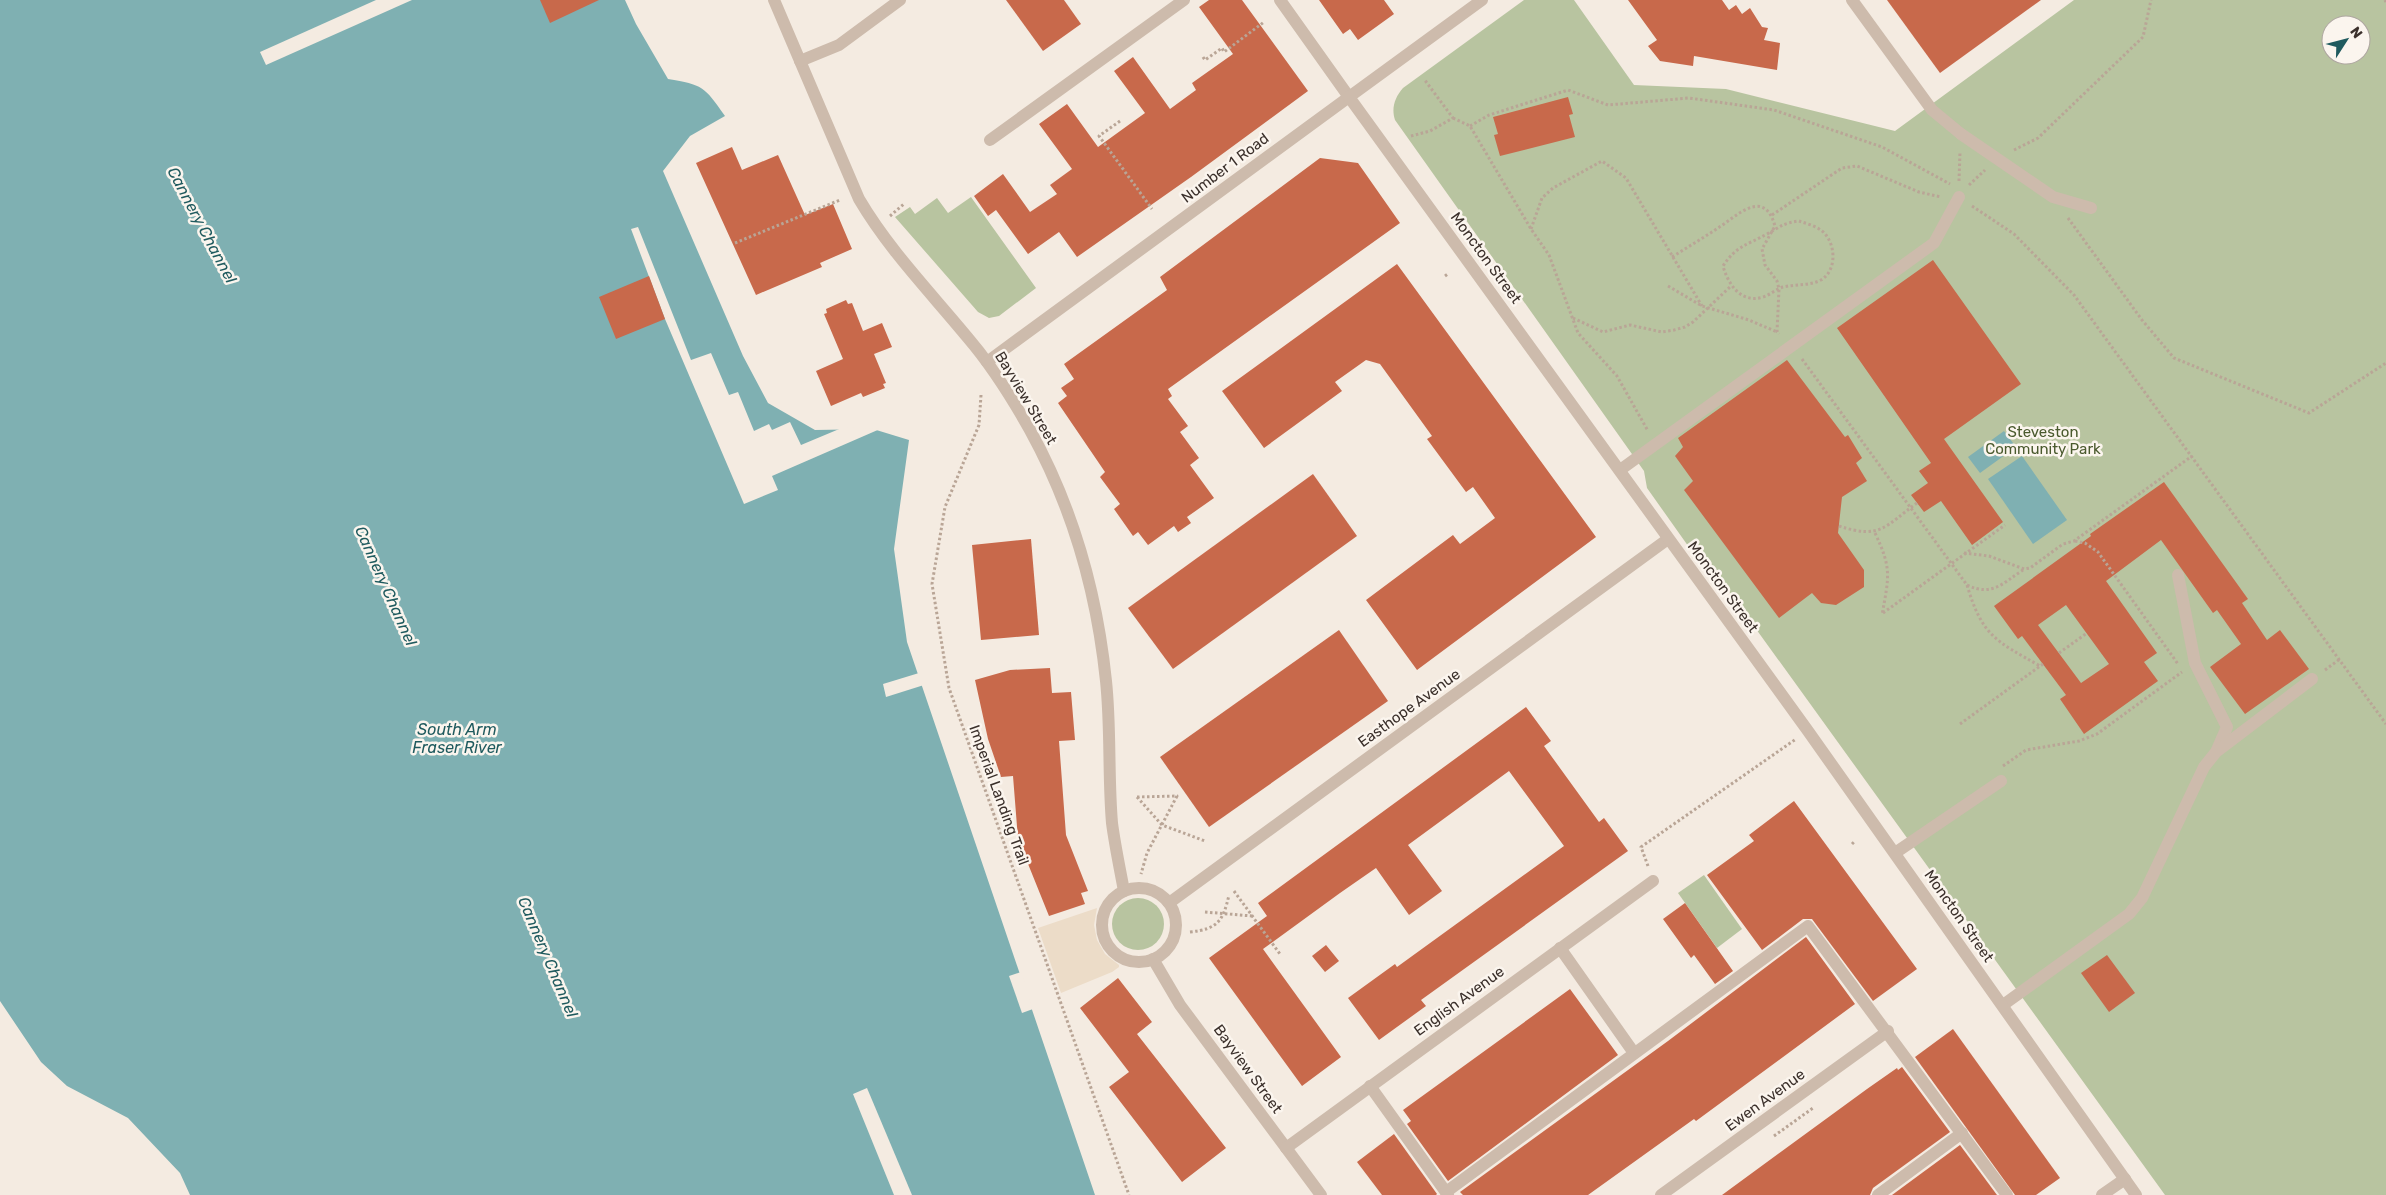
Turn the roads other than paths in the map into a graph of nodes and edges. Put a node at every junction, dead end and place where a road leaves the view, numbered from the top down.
1 (774, 0) edge
2 (900, 0) edge
3 (1184, 0) edge
4 (1280, 0) edge
5 (1482, 0) edge
6 (1852, 0) edge
7 (800, 61) junction
8 (1349, 96) junction
9 (990, 140) dead end
10 (1958, 198) road end
11 (2091, 208) dead end
12 (987, 362) junction
13 (1620, 470) junction
14 (1668, 539) junction
15 (2178, 575) dead end
16 (2312, 679) dead end
17 (2216, 752) junction
18 (2001, 781) dead end
19 (1895, 853) junction
20 (1653, 881) road end
21 (1124, 891) junction
22 (1170, 903) junction
23 (1560, 948) junction
24 (1153, 960) junction
25 (2003, 1004) junction
26 (1888, 1031) junction
27 (1634, 1053) junction
28 (1370, 1086) junction
29 (1962, 1133) junction
30 (1286, 1148) junction
31 (2125, 1179) junction
32 (1447, 1194) edge
33 (1322, 1195) edge
34 (1661, 1195) edge
35 (1878, 1195) edge
36 (2007, 1195) edge
37 (2102, 1195) edge
38 (2136, 1195) edge

1 - 7 street, Bayview Street
2 - 7 street
3 - 9 street
4 - 8 street, Moncton Street
5 - 8 street, Number 1 Road
6 - 11 street
7 - 12 street, Bayview Street
8 - 12 street, Number 1 Road
8 - 13 street, Moncton Street
10 - 13 street
12 - 21 street, Bayview Street
13 - 14 street, Moncton Street
14 - 19 street, Moncton Street
14 - 22 street, Easthope Avenue
15 - 17 street
16 - 17 street
17 - 25 street
18 - 19 street
19 - 25 street, Moncton Street
20 - 23 street, English Avenue
21 - 22 street
21 - 24 street
22 - 24 street
23 - 27 street
23 - 28 street, English Avenue
24 - 30 street, Bayview Street
25 - 31 street, Moncton Street
26 - 27 street
26 - 29 street
26 - 34 street, Ewen Avenue
27 - 32 street
28 - 30 street, English Avenue
28 - 32 street
29 - 35 street
29 - 36 street
30 - 33 street, Bayview Street
31 - 37 street
31 - 38 street, Moncton Street

